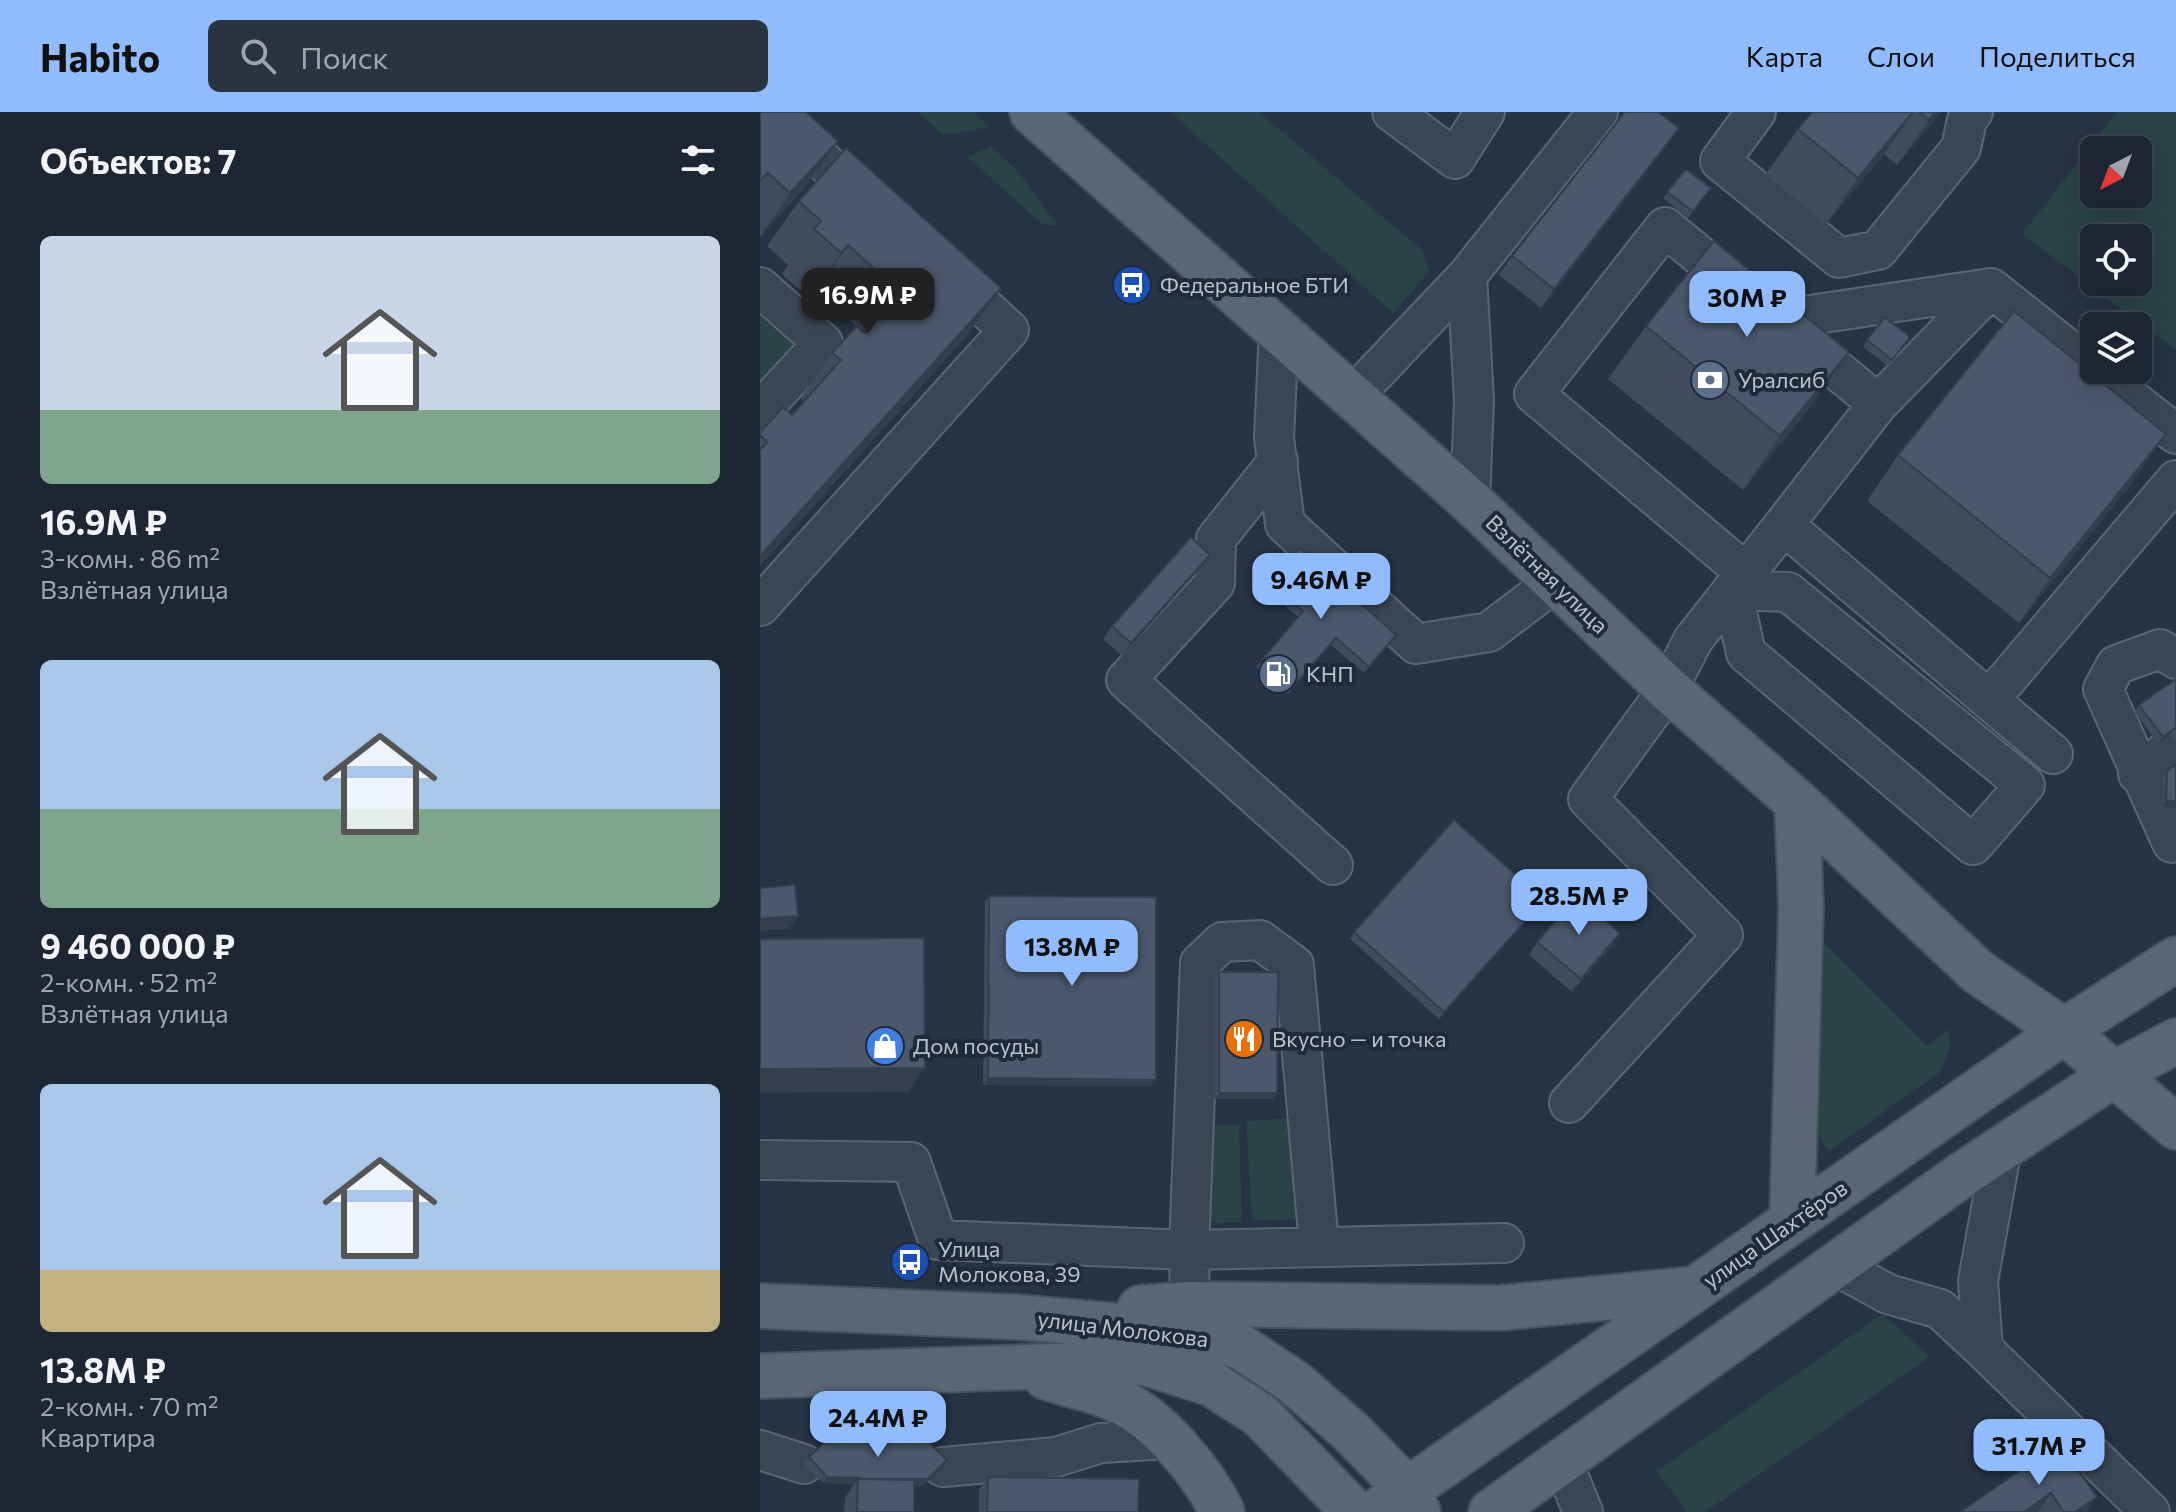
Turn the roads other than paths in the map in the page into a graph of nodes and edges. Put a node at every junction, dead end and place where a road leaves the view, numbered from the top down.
1 (769, 112) edge
2 (1032, 112) edge
3 (1392, 112) edge
4 (1485, 112) edge
5 (1598, 112) edge
6 (1756, 112) edge
7 (1973, 112) edge
8 (1467, 276) junction
9 (760, 287) edge
10 (1991, 288) junction
11 (1777, 320) junction
12 (1279, 329) junction
13 (2080, 359) edge
14 (2112, 384) edge
15 (1353, 396) junction
16 (1878, 404) junction
17 (760, 411) edge
18 (2176, 434) edge
19 (1278, 461) junction
20 (2176, 480) edge
21 (1470, 501) junction
22 (1784, 525) junction
23 (1555, 582) junction
24 (1739, 582) junction
25 (760, 606) edge
26 (2176, 659) edge
27 (1668, 689) junction
28 (1989, 700) junction
29 (2176, 743) edge
30 (2053, 754) dead end
31 (2138, 774) junction
32 (1797, 802) junction
33 (2175, 845) edge
34 (1333, 865) dead end
35 (2176, 959) edge
36 (2064, 1031) junction
37 (2176, 1041) edge
38 (2116, 1073) junction
39 (1569, 1103) dead end
40 (2176, 1127) edge
41 (2002, 1148) junction
42 (760, 1160) edge
43 (1792, 1221) junction
44 (1504, 1243) dead end
45 (1319, 1245) junction
46 (1189, 1250) junction
47 (1835, 1265) junction
48 (1696, 1289) junction
49 (1190, 1304) junction
50 (760, 1306) edge
51 (1016, 1317) junction
52 (1983, 1349) junction
53 (1017, 1368) junction
54 (760, 1376) edge
55 (1170, 1439) junction
56 (760, 1450) edge
57 (1562, 1460) junction
58 (804, 1464) dead end
59 (943, 1467) edge
60 (1400, 1504) edge
61 (1222, 1512) edge
62 (1354, 1512) edge
63 (1491, 1512) edge
64 (1583, 1512) edge
65 (2150, 1512) edge

1 - 25 street
2 - 12 main road, Взлётная улица
3 - 4 street
5 - 8 street
6 - 7 street
8 - 15 street
8 - 21 street
9 - 17 street
10 - 11 street
10 - 13 street
10 - 16 street
11 - 16 street
11 - 24 street
12 - 15 main road, Взлётная улица
12 - 19 street
14 - 18 street
15 - 21 main road, Взлётная улица
16 - 22 street
19 - 23 street
19 - 34 street
20 - 28 street
21 - 23 main road, Взлётная улица
22 - 24 street
22 - 28 street
23 - 27 main road, Взлётная улица
24 - 24 street
24 - 27 street
26 - 31 street
27 - 32 main road, Взлётная улица
27 - 39 street
28 - 30 street
29 - 31 street
31 - 33 street
32 - 36 main road, Взлётная улица
32 - 43 main road
35 - 36 main road, улица Шахтёров
36 - 38 main road, Взлётная улица
36 - 43 main road, улица Шахтёров
37 - 38 main road
38 - 40 main road, Взлётная улица
38 - 41 main road
41 - 47 main road
41 - 52 street
42 - 46 street
43 - 48 main road, улица Шахтёров
44 - 45 street
45 - 46 street
45 - 46 street
46 - 49 street
47 - 52 street
47 - 57 main road
48 - 49 main road
48 - 60 main road, улица Шахтёров
49 - 51 main road
50 - 51 main road, улица Молокова
51 - 60 main road, улица Молокова
52 - 65 street
53 - 54 main road, улица Молокова
53 - 55 main road
53 - 62 main road, улица Молокова
55 - 59 street
55 - 61 main road
56 - 58 street
57 - 63 main road
57 - 64 street

